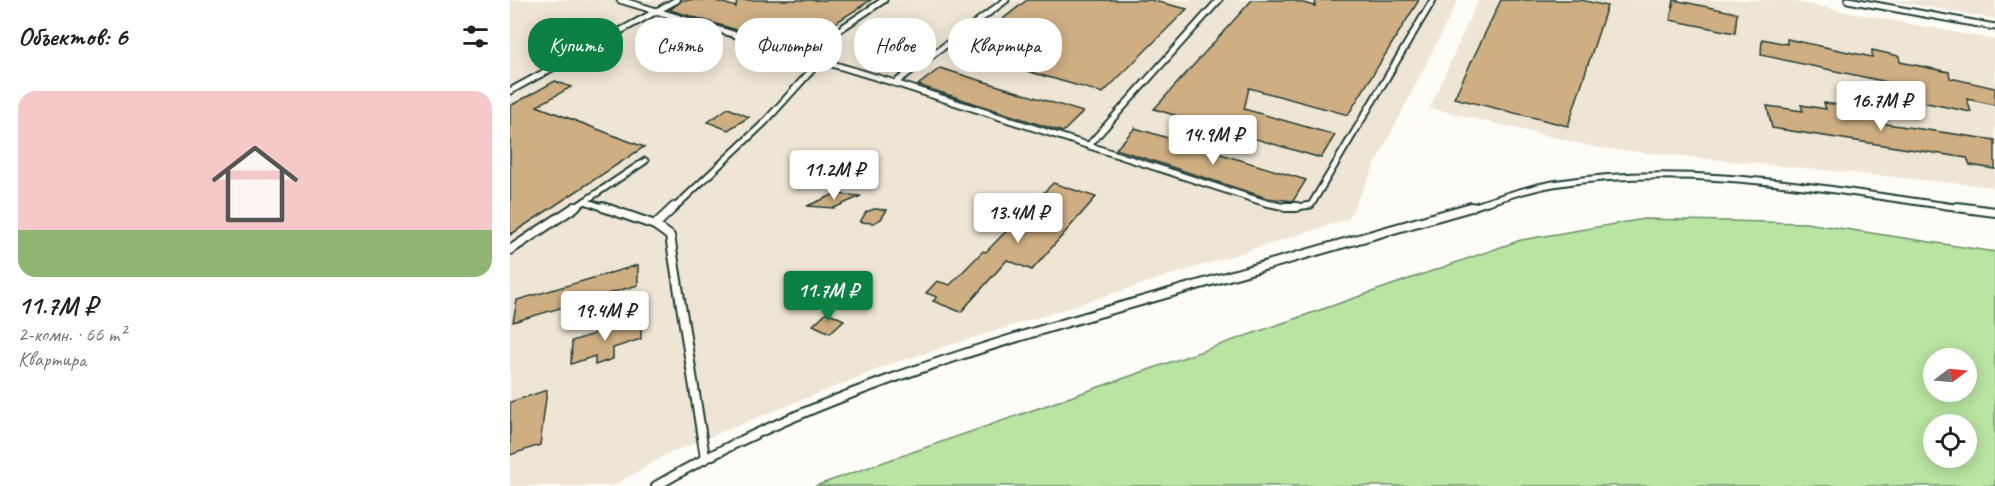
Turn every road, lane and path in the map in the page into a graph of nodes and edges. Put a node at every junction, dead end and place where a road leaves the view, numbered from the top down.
1 (620, 0) edge
2 (677, 0) edge
3 (884, 0) edge
4 (1006, 0) edge
5 (1220, 0) edge
6 (1433, 0) edge
7 (1848, 0) edge
8 (656, 11) junction
9 (1995, 27) edge
10 (842, 28) edge
11 (735, 34) edge
12 (842, 68) edge
13 (810, 72) edge
14 (896, 83) junction
15 (510, 91) edge
16 (1089, 146) junction
17 (645, 161) dead end
18 (585, 201) junction
19 (1995, 212) edge
20 (654, 225) junction
21 (510, 250) edge
22 (705, 458) junction
23 (656, 486) edge

1 - 8 lane
2 - 8 lane
3 - 10 lane
4 - 14 lane
5 - 16 lane
6 - 16 lane
7 - 9 lane
8 - 11 lane
8 - 15 lane
12 - 14 lane
13 - 20 lane
14 - 16 lane
17 - 18 lane
18 - 20 lane
18 - 21 lane
19 - 22 lane
20 - 22 lane
22 - 23 lane

